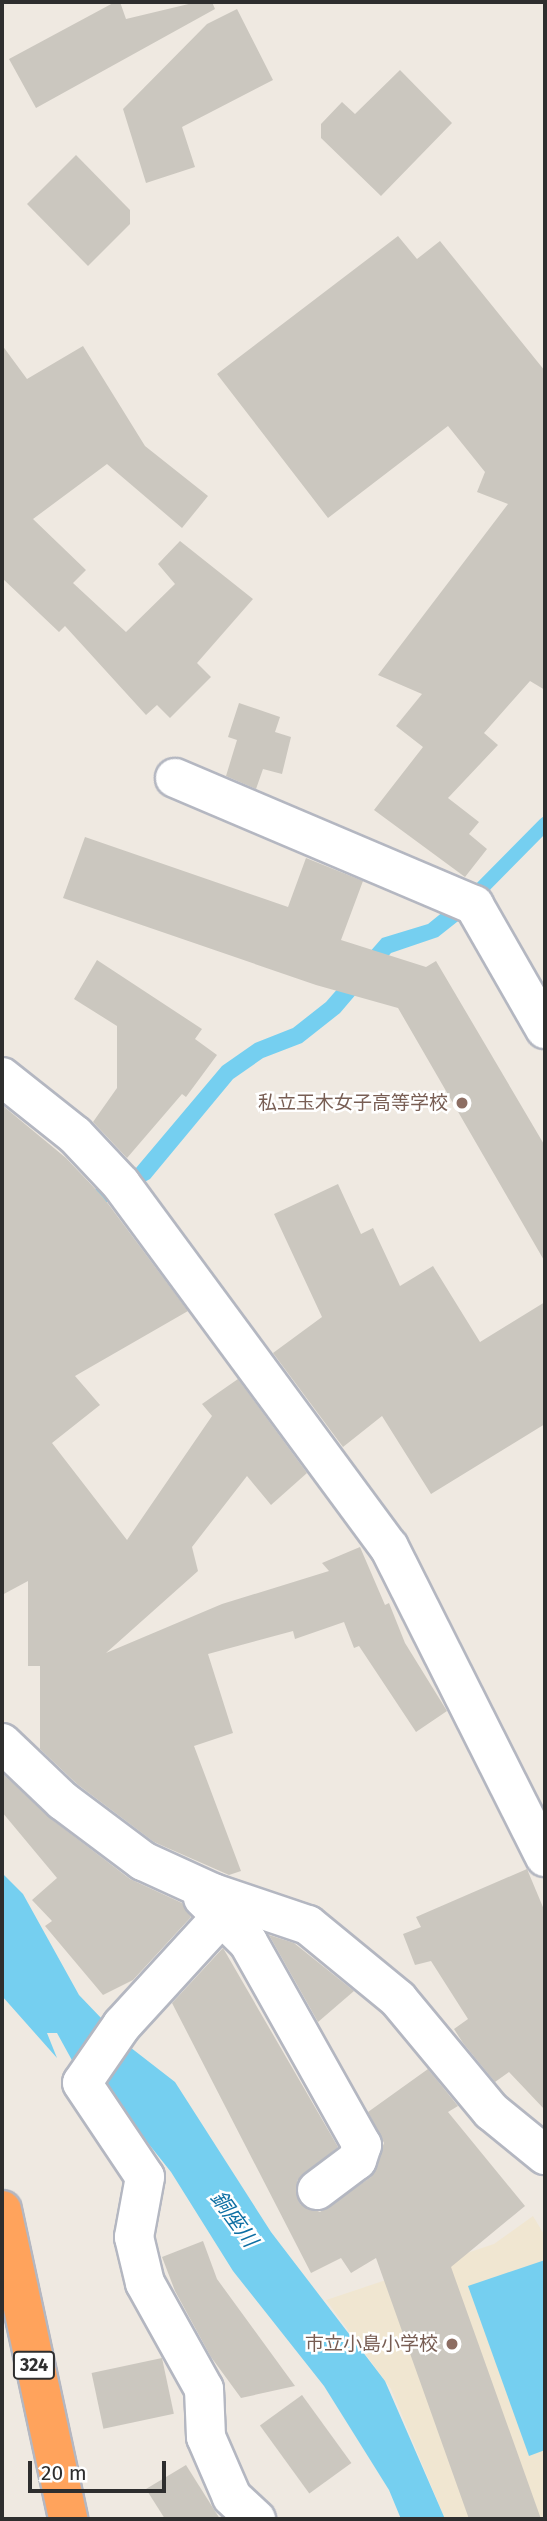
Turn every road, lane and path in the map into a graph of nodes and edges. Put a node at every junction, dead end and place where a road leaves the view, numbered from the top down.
1 (175, 778) dead end
2 (545, 1029) edge
3 (2, 1077) edge
4 (2, 1743) edge
5 (545, 1857) edge
6 (190, 1882) junction
7 (220, 1917) junction
8 (545, 2155) edge
9 (317, 2190) dead end
10 (2, 2210) edge
11 (68, 2519) edge
12 (257, 2519) edge

1 - 2 street
3 - 5 street
4 - 6 street
6 - 7 street
6 - 8 street
7 - 9 street
7 - 12 street
10 - 11 highway, 324

